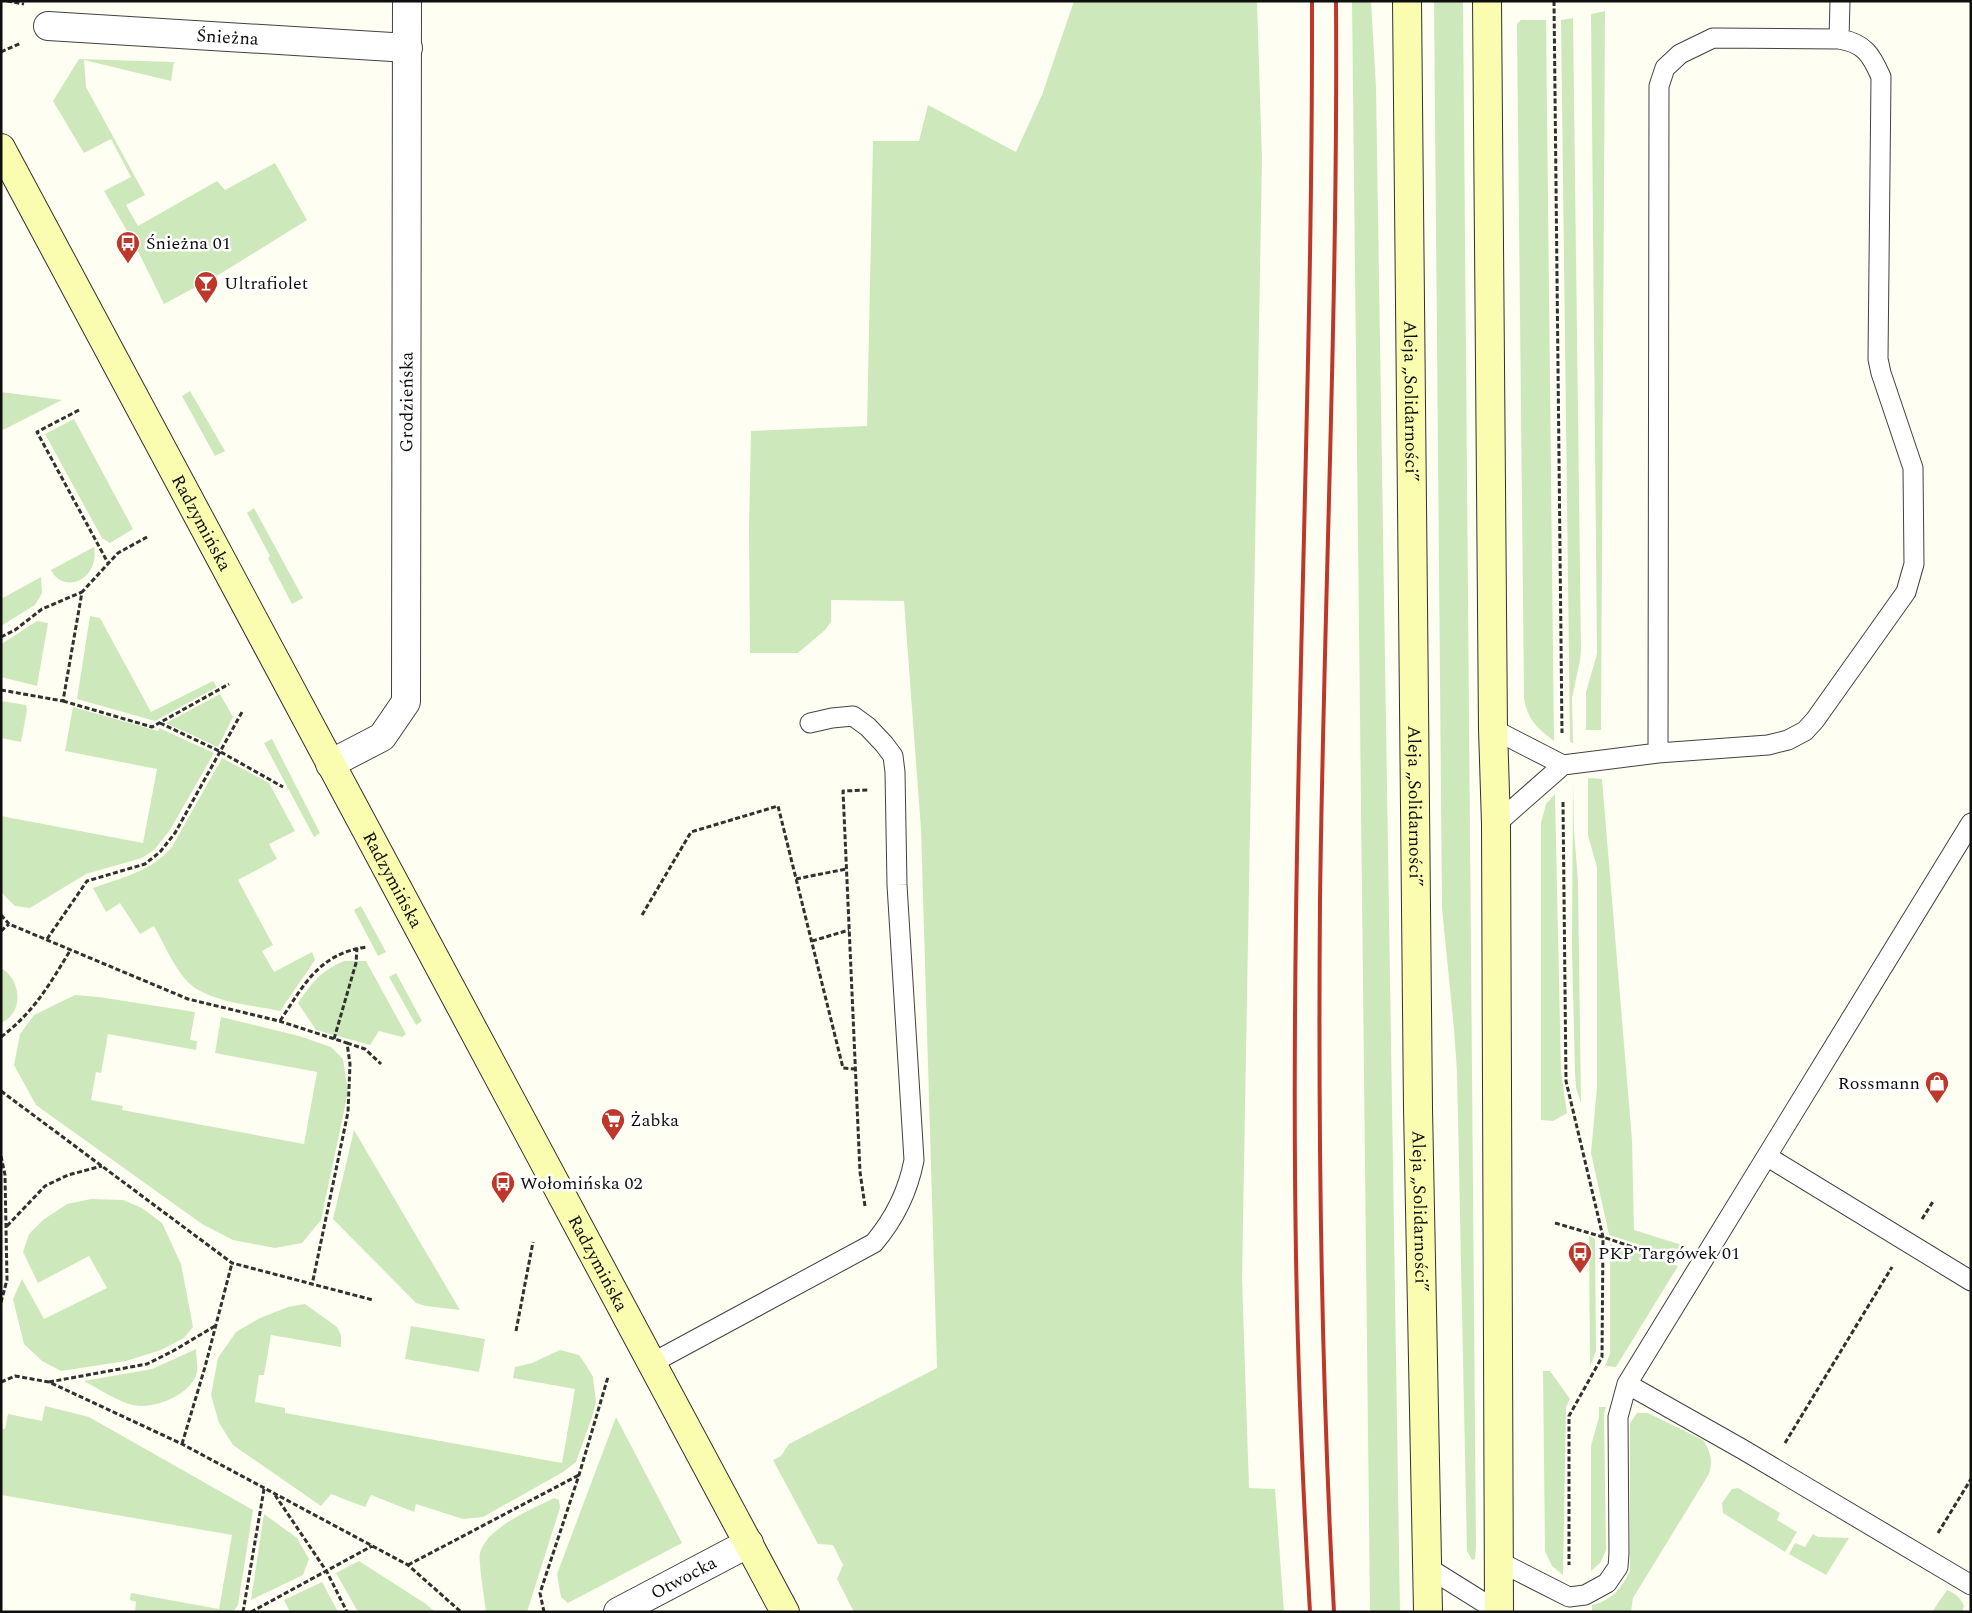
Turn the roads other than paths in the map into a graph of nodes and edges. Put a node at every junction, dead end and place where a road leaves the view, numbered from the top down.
1 (407, 1) edge
2 (1407, 1) edge
3 (1487, 1) edge
4 (1840, 1) edge
5 (48, 26) dead end
6 (1839, 39) junction
7 (408, 48) junction
8 (1, 148) edge
9 (810, 723) dead end
10 (1494, 728) junction
11 (1658, 753) junction
12 (330, 764) junction
13 (1563, 765) junction
14 (1971, 823) edge
15 (1496, 824) junction
16 (1768, 1156) junction
17 (1971, 1281) edge
18 (652, 1363) junction
19 (1627, 1384) junction
20 (749, 1543) junction
21 (1500, 1562) junction
22 (1427, 1567) junction
23 (1971, 1585) edge
24 (618, 1612) edge
25 (785, 1612) edge
26 (1428, 1612) edge
27 (1499, 1612) edge

1 - 7 street, Grodzieńska
2 - 22 main road, Aleja „Solidarności”
3 - 10 main road
4 - 6 lane
5 - 7 street, Śnieżna
6 - 11 lane
6 - 11 lane
7 - 12 street, Grodzieńska
8 - 12 main road, Radzymińska
9 - 18 lane
10 - 13 lane
10 - 15 main road
11 - 13 lane
12 - 18 main road, Radzymińska
13 - 15 lane
14 - 16 lane
15 - 21 main road
16 - 17 lane
16 - 19 lane
18 - 20 main road, Radzymińska
19 - 21 lane
19 - 23 lane
20 - 24 street, Otwocka
20 - 25 main road, Radzymińska
21 - 27 main road
22 - 26 main road, Aleja „Solidarności”
22 - 27 lane

